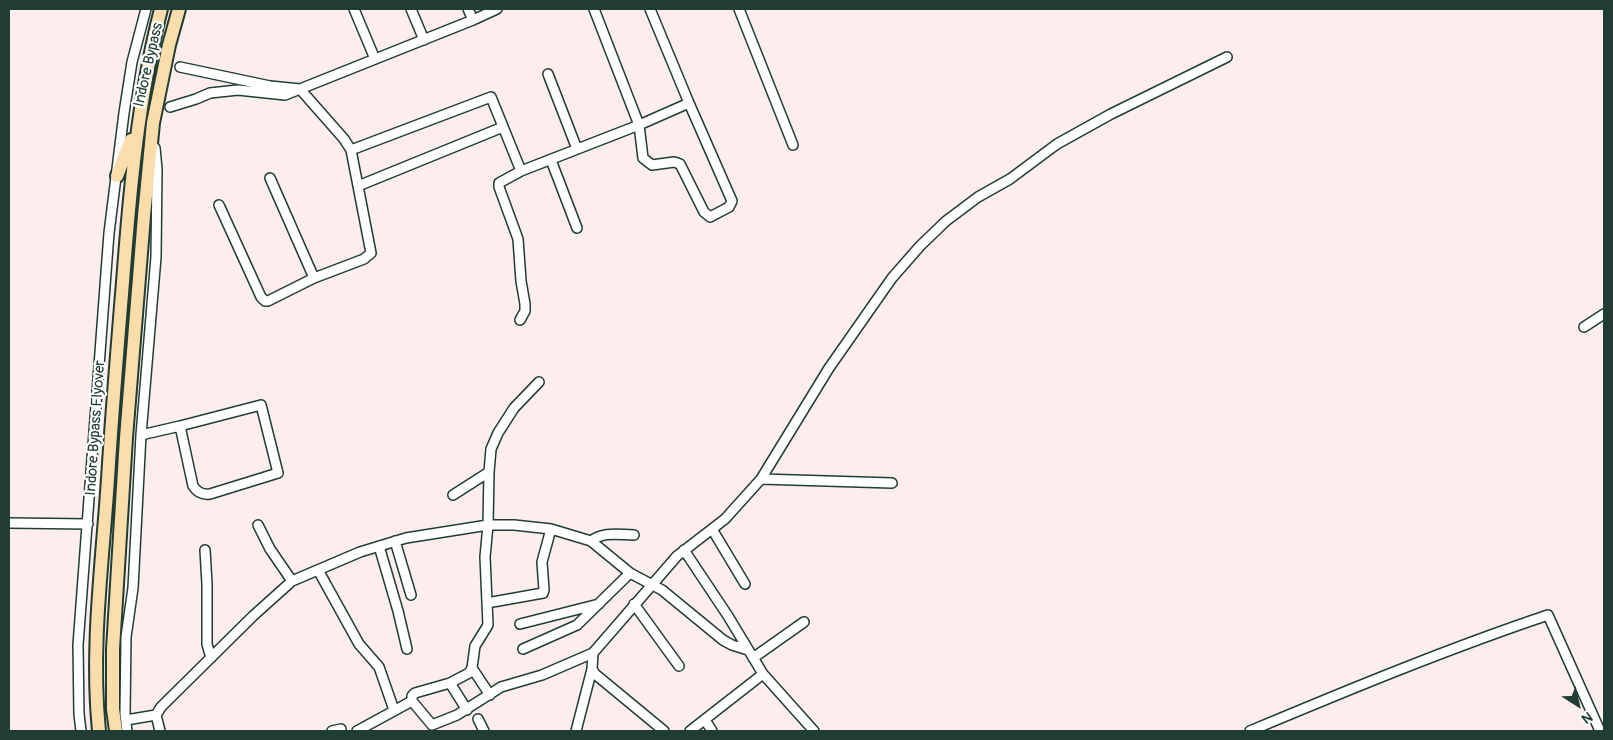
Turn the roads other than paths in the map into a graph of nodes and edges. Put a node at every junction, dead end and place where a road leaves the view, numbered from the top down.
1 (146, 9) edge
2 (161, 9) edge
3 (179, 9) edge
4 (354, 9) edge
5 (411, 9) edge
6 (468, 9) edge
7 (497, 9) edge
8 (594, 9) edge
9 (650, 9) edge
10 (739, 9) edge
11 (473, 20) junction
12 (424, 40) junction
13 (1227, 57) dead end
14 (375, 59) junction
15 (180, 67) dead end
16 (548, 74) dead end
17 (300, 89) junction
18 (689, 103) junction
19 (170, 106) dead end
20 (639, 125) junction
21 (137, 127) junction
22 (503, 127) junction
23 (152, 128) junction
24 (793, 145) dead end
25 (577, 149) junction
26 (351, 150) junction
27 (551, 160) junction
28 (521, 172) junction
29 (117, 176) junction
30 (270, 178) dead end
31 (358, 186) junction
32 (219, 204) dead end
33 (577, 228) dead end
34 (314, 278) junction
35 (1604, 314) edge
36 (520, 320) dead end
37 (1584, 327) dead end
38 (538, 382) dead end
39 (180, 426) junction
40 (141, 435) junction
41 (489, 472) junction
42 (760, 479) junction
43 (892, 483) dead end
44 (453, 495) dead end
45 (9, 523) edge
46 (88, 524) junction
47 (488, 524) junction
48 (258, 525) dead end
49 (551, 529) junction
50 (712, 529) junction
51 (634, 535) dead end
52 (395, 541) junction
53 (591, 541) junction
54 (379, 546) junction
55 (205, 550) dead end
56 (684, 550) junction
57 (318, 570) junction
58 (630, 573) junction
59 (292, 581) junction
60 (651, 584) junction
61 (745, 584) dead end
62 (411, 595) dead end
63 (487, 603) junction
64 (599, 604) junction
65 (634, 604) junction
66 (804, 622) dead end
67 (520, 624) dead end
68 (407, 649) dead end
69 (523, 650) dead end
70 (593, 653) junction
71 (750, 654) junction
72 (211, 658) junction
73 (679, 666) dead end
74 (472, 668) junction
75 (592, 669) junction
76 (763, 674) junction
77 (450, 683) junction
78 (490, 695) junction
79 (412, 702) junction
80 (394, 710) junction
81 (467, 710) junction
82 (156, 716) junction
83 (478, 719) dead end
84 (126, 720) junction
85 (704, 720) junction
86 (429, 728) edge
87 (808, 729) edge
88 (81, 731) edge
89 (99, 731) edge
90 (116, 731) edge
91 (127, 731) edge
92 (160, 731) edge
93 (357, 731) edge
94 (484, 731) edge
95 (576, 731) edge
96 (664, 731) edge
97 (690, 731) edge
98 (712, 731) edge
99 (1250, 731) edge
100 (1602, 731) edge

1 - 29 street
2 - 21 highway, Indore Bypass
3 - 23 highway, Indore Bypass
4 - 14 street
5 - 12 street
6 - 11 street
7 - 11 street
8 - 20 street
9 - 18 street
10 - 24 street
11 - 12 street
12 - 14 street
13 - 42 street
14 - 17 street
15 - 17 street
16 - 25 street
17 - 19 street
17 - 26 street
18 - 20 street
18 - 20 street
20 - 25 street
21 - 29 highway
21 - 89 highway, Indore Bypass Flyover
22 - 26 street
22 - 28 street
22 - 31 street
23 - 40 street
23 - 90 highway, Indore Bypass Flyover
25 - 27 street
26 - 31 street
27 - 28 street
27 - 33 street
28 - 36 street
29 - 46 street
30 - 34 street
31 - 34 street
32 - 34 street
35 - 37 street
38 - 41 street
39 - 39 street
39 - 40 street
40 - 84 street
41 - 44 street
41 - 47 street
42 - 43 street
42 - 50 street
45 - 46 street
46 - 88 street
47 - 49 street
47 - 52 street
47 - 63 street
48 - 59 street
49 - 53 street
49 - 63 street
50 - 56 street
50 - 61 street
51 - 53 street
52 - 54 street
52 - 62 street
53 - 58 street
54 - 57 street
54 - 68 street
55 - 72 street
56 - 60 street
56 - 71 street
57 - 59 street
57 - 80 street
58 - 60 street
58 - 64 street
59 - 72 street
60 - 65 street
60 - 71 street
63 - 74 street
64 - 67 street
64 - 69 street
65 - 70 street
65 - 73 street
66 - 71 street
70 - 75 street
70 - 78 street
71 - 76 street
72 - 82 street
74 - 77 street
74 - 78 street
75 - 95 street
75 - 96 street
76 - 85 street
76 - 87 street
77 - 79 street
77 - 81 street
78 - 81 street
79 - 80 street
79 - 86 street
80 - 93 street
81 - 86 street
82 - 84 street
82 - 92 street
83 - 94 street
84 - 91 street
85 - 97 street
85 - 98 street
99 - 100 street

